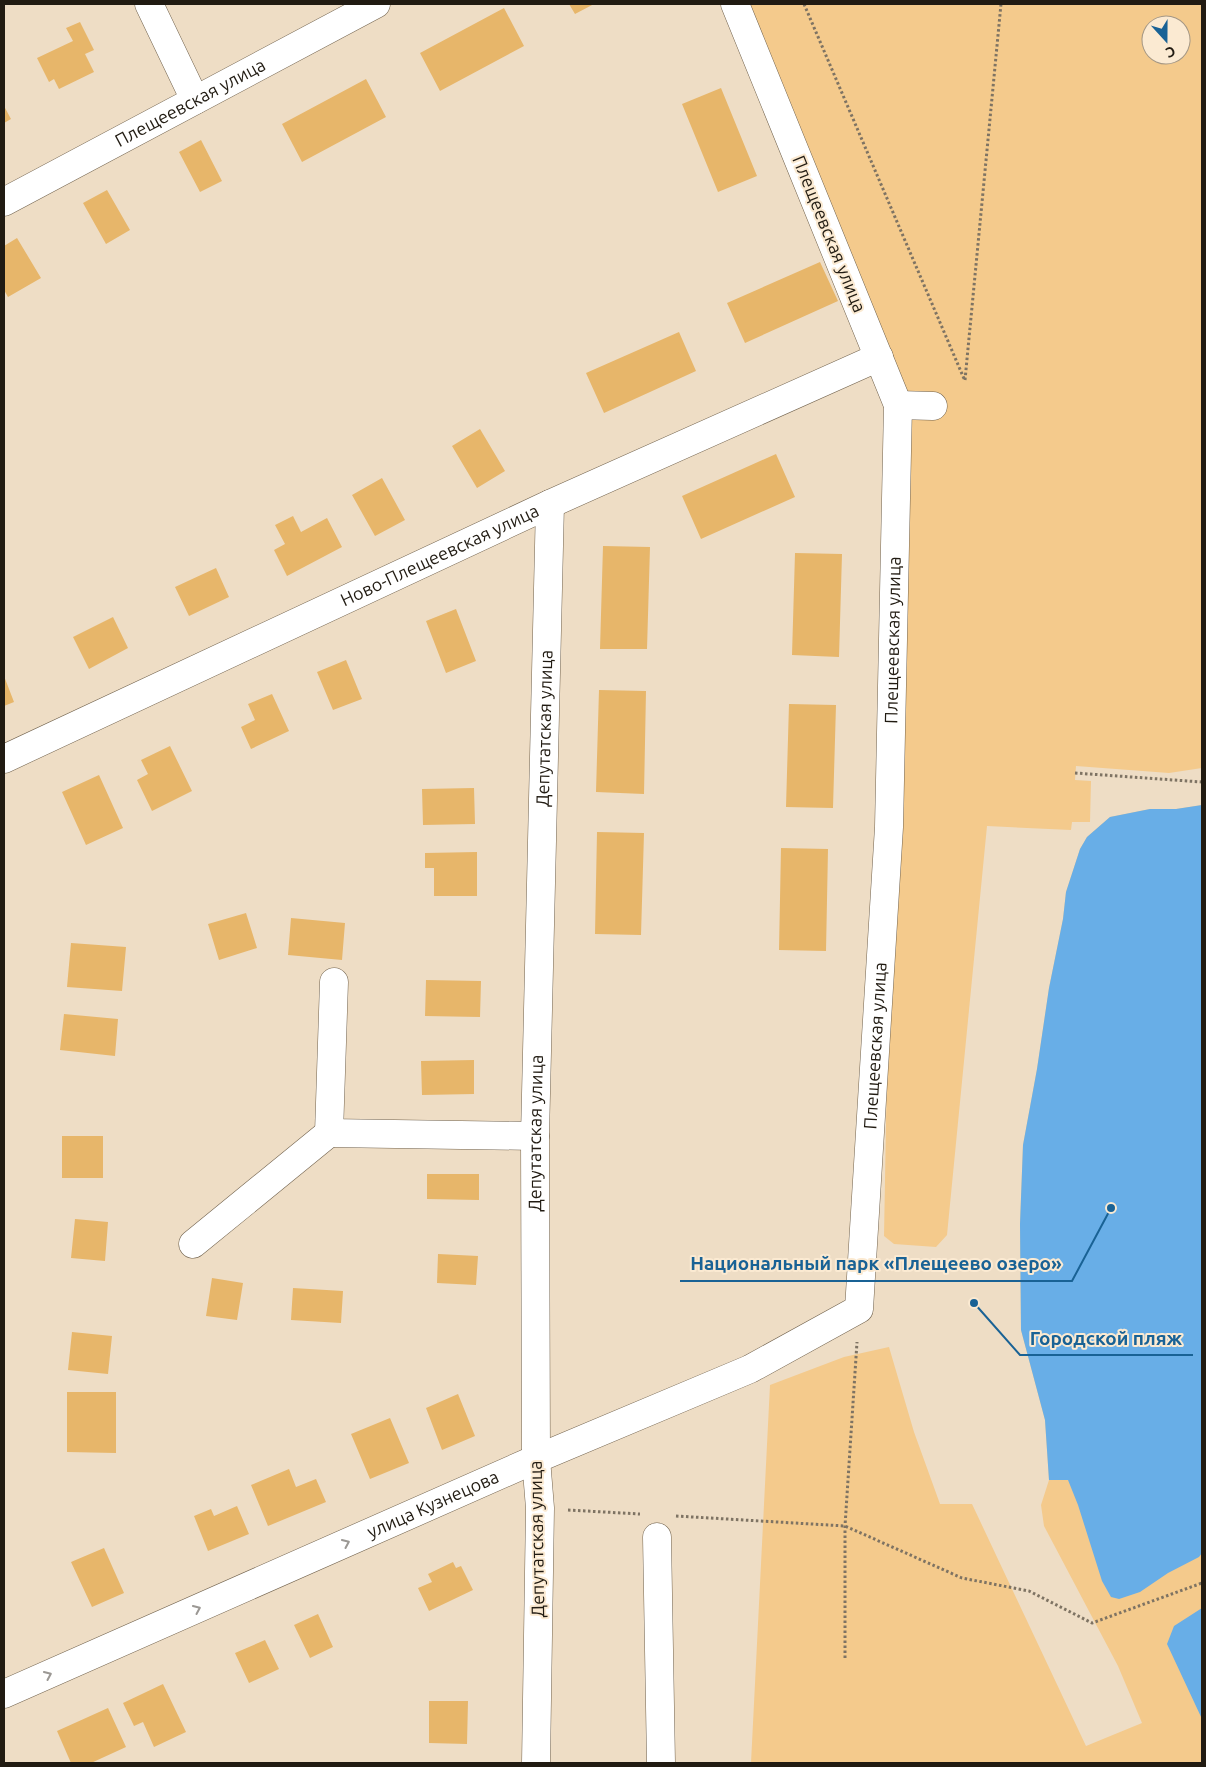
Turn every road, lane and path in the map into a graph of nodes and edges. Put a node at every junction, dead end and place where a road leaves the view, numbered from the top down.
1 (148, 4) edge
2 (376, 4) edge
3 (735, 4) edge
4 (804, 4) edge
5 (1001, 4) edge
6 (195, 100) junction
7 (4, 202) edge
8 (879, 357) junction
9 (898, 405) junction
10 (933, 406) dead end
11 (550, 504) junction
12 (4, 760) edge
13 (1075, 773) dead end
14 (1202, 782) edge
15 (334, 982) dead end
16 (329, 1133) junction
17 (535, 1136) junction
18 (193, 1244) dead end
19 (860, 1309) junction
20 (536, 1459) junction
21 (540, 1508) junction
22 (658, 1522) junction
23 (845, 1526) junction
24 (1202, 1583) edge
25 (845, 1658) dead end
26 (4, 1694) edge
27 (536, 1763) edge
28 (661, 1763) edge

1 - 6 street
2 - 6 street, Плещеевская улица
3 - 8 street, Плещеевская улица
4 - 5 path
6 - 7 street, Плещеевская улица
8 - 9 street, Плещеевская улица
8 - 11 street, Ново-Плещеевская улица
9 - 10 street
9 - 19 street, Плещеевская улица
11 - 12 street, Ново-Плещеевская улица
11 - 17 street, Депутатская улица
13 - 14 path
15 - 16 street
16 - 17 street
16 - 18 street
17 - 20 street, Депутатская улица
19 - 20 street, улица Кузнецова
19 - 23 path
20 - 21 street, Депутатская улица
26 -> 20 street, улица Кузнецова
21 - 22 path
21 - 27 street, Депутатская улица
22 - 23 path
22 - 28 street
23 - 24 path
23 - 25 path

